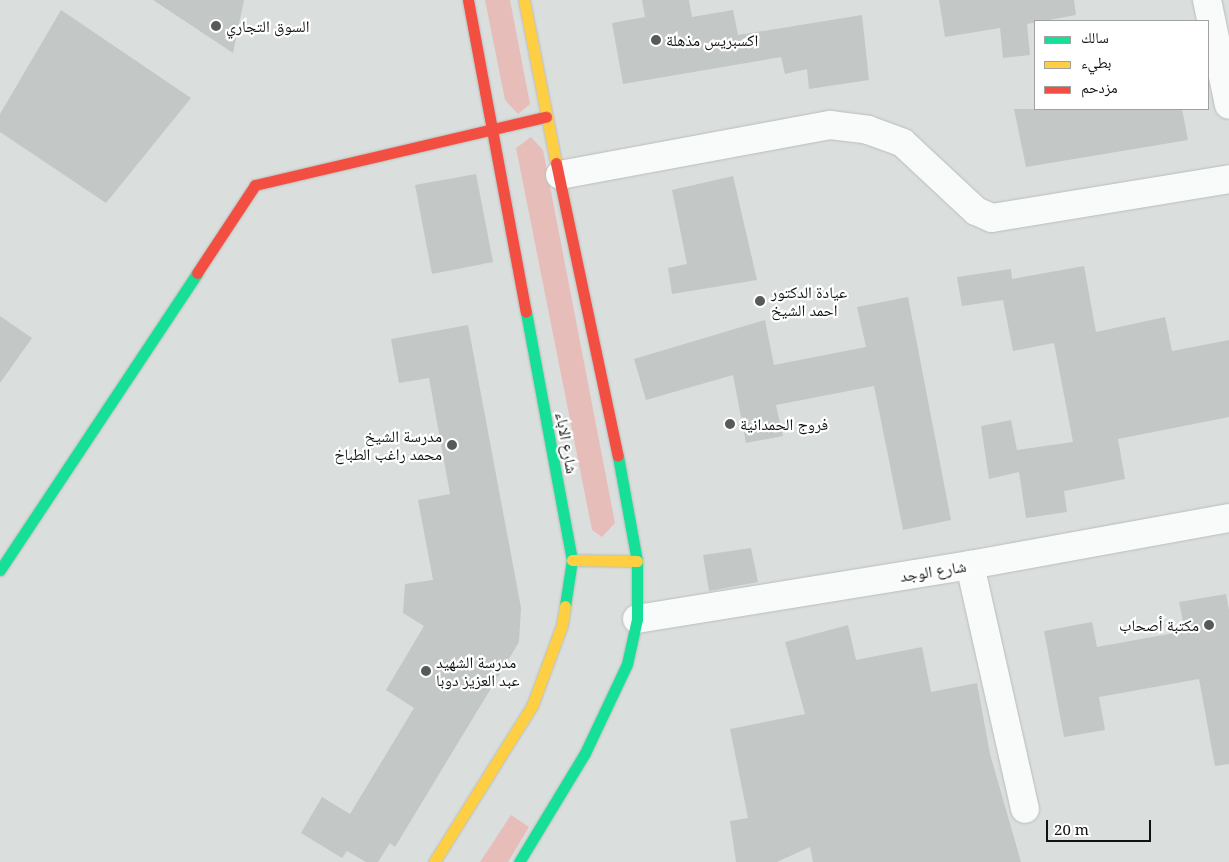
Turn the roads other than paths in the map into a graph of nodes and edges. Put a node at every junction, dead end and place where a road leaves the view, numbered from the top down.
1 (468, 0) edge
2 (524, 0) edge
3 (1207, 0) edge
4 (1229, 104) edge
5 (546, 117) junction
6 (494, 129) junction
7 (560, 175) junction
8 (1229, 179) edge
9 (1229, 518) edge
10 (572, 560) junction
11 (637, 561) junction
12 (970, 565) junction
13 (0, 570) edge
14 (637, 619) junction
15 (1025, 809) dead end
16 (434, 862) edge
17 (519, 862) edge

1 - 6 main road, شارع الاباء
2 - 5 main road
3 - 4 street
5 - 6 main road
5 - 7 main road
6 - 10 main road, شارع الاباء
6 - 13 main road
7 - 8 street
7 - 11 main road
9 - 12 street, شارع الوجد
10 - 11 main road
10 - 16 main road, شارع الاباء
11 - 14 main road
12 - 14 street, شارع الوجد
12 - 15 street
14 - 17 main road

